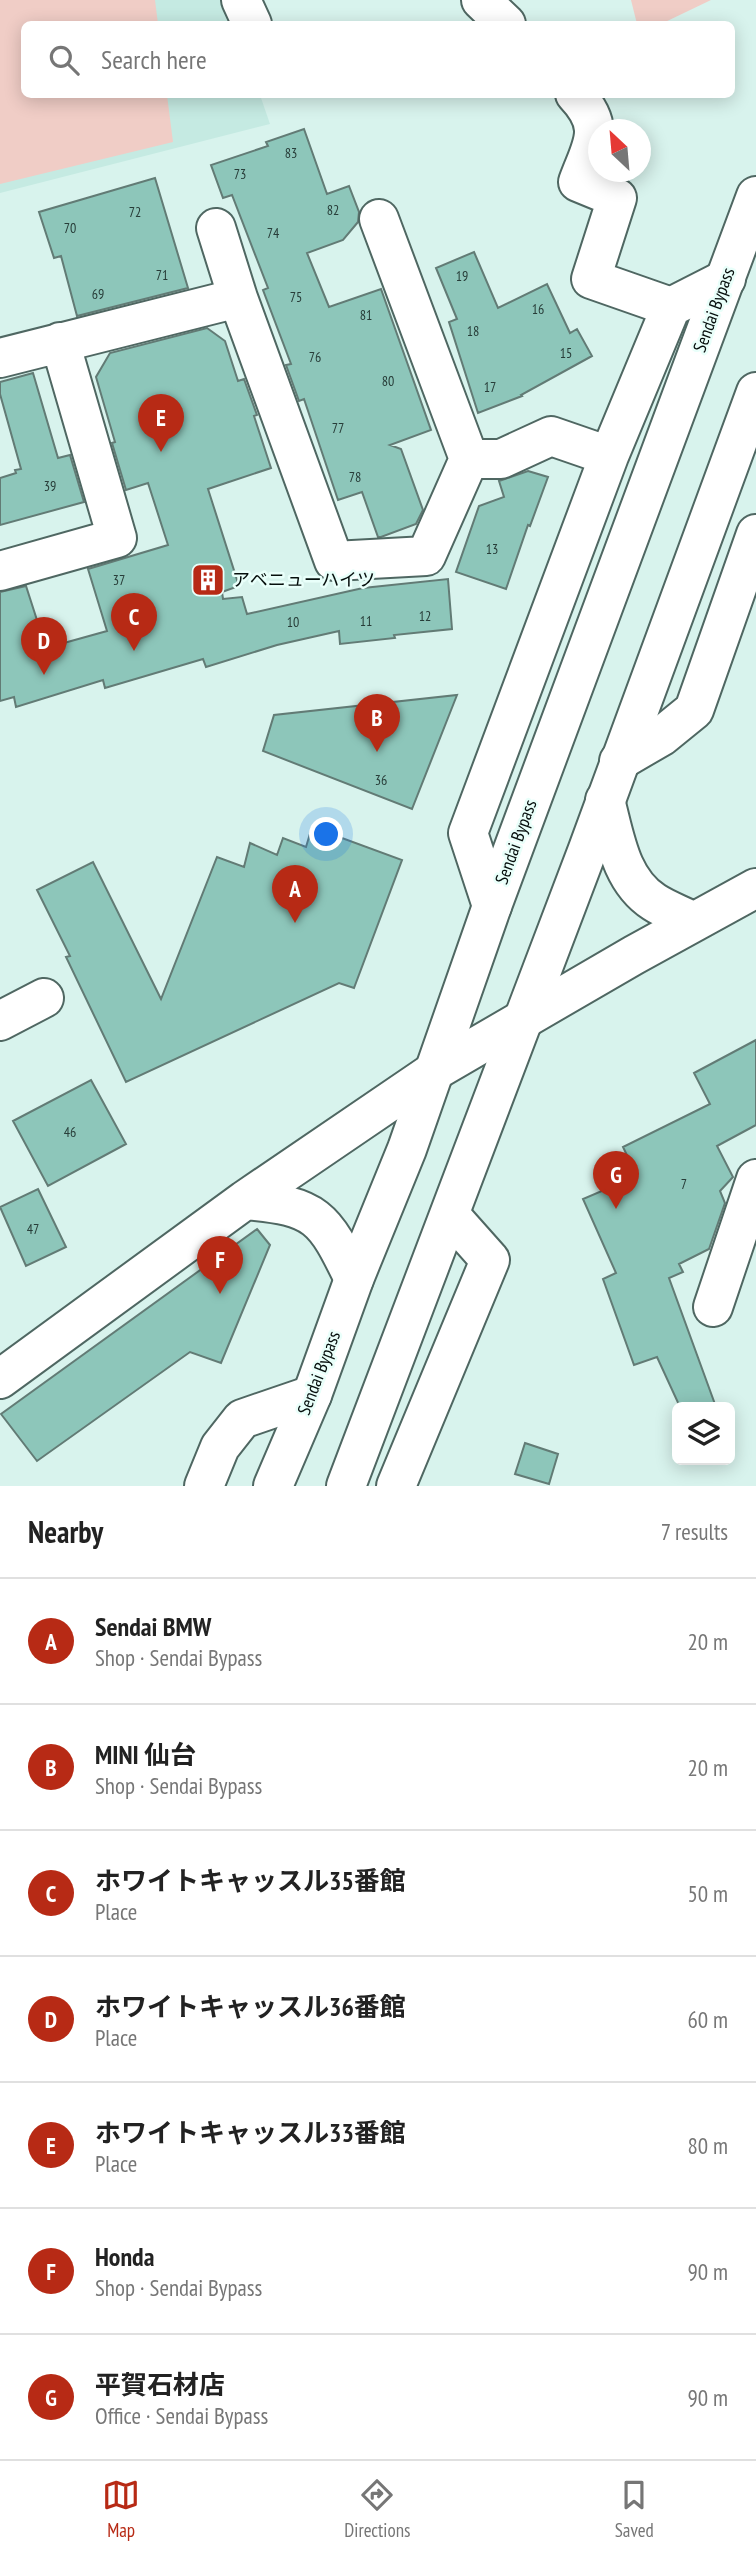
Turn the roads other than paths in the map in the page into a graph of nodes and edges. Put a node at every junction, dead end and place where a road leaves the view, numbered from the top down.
1 (241, 0) edge
2 (481, 0) edge
3 (251, 21) edge
4 (503, 21) edge
5 (579, 98) edge
6 (756, 196) edge
7 (379, 219) dead end
8 (216, 228) dead end
9 (726, 279) junction
10 (238, 298) junction
11 (671, 307) junction
12 (60, 342) junction
13 (0, 358) edge
14 (756, 392) edge
15 (609, 456) junction
16 (469, 459) junction
17 (756, 534) edge
18 (0, 570) edge
19 (619, 761) junction
20 (605, 800) junction
21 (756, 888) edge
22 (492, 905) junction
23 (694, 922) junction
24 (44, 998) dead end
25 (0, 1021) edge
26 (524, 1021) junction
27 (436, 1070) junction
28 (756, 1179) edge
29 (245, 1200) junction
30 (450, 1215) junction
31 (354, 1279) junction
32 (713, 1307) dead end
33 (0, 1379) edge
34 (312, 1395) junction
35 (204, 1486) edge
36 (273, 1486) edge
37 (346, 1486) edge
38 (396, 1486) edge

1 - 3 main road
2 - 4 main road
5 - 11 main road
6 - 9 main road, Sendai Bypass
7 - 16 main road
8 - 10 main road
9 - 11 main road
9 - 22 main road, Sendai Bypass
10 - 12 main road
10 - 16 main road
11 - 15 main road
12 - 13 main road
12 - 18 main road
14 - 19 main road
15 - 16 main road
15 - 22 main road
17 - 19 main road
19 - 20 main road
20 - 23 main road
20 - 26 main road
21 - 23 main road
22 - 27 main road, Sendai Bypass
23 - 26 main road
24 - 25 main road
26 - 27 main road
26 - 30 main road
27 - 29 main road
27 - 31 main road, Sendai Bypass
28 - 32 main road
29 - 31 main road
29 - 33 main road
30 - 37 main road
30 - 38 main road
31 - 34 main road, Sendai Bypass
34 - 35 main road
34 - 36 main road, Sendai Bypass

